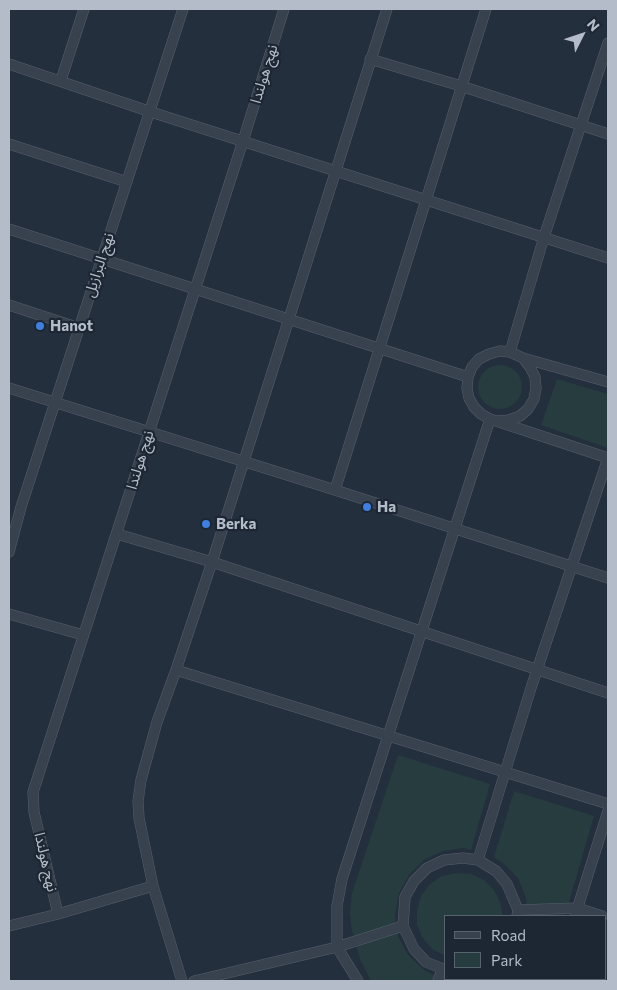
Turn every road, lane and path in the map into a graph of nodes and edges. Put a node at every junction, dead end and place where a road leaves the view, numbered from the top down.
1 (84, 9) edge
2 (183, 9) edge
3 (284, 9) edge
4 (387, 9) edge
5 (486, 9) edge
6 (608, 43) edge
7 (370, 59) junction
8 (9, 64) edge
9 (61, 80) junction
10 (462, 86) junction
11 (151, 112) junction
12 (580, 125) junction
13 (608, 134) edge
14 (243, 142) junction
15 (9, 144) edge
16 (334, 170) junction
17 (127, 182) junction
18 (426, 199) junction
19 (9, 229) edge
20 (544, 237) junction
21 (608, 258) edge
22 (101, 259) junction
23 (195, 289) junction
24 (9, 306) edge
25 (288, 319) junction
26 (79, 328) junction
27 (380, 349) junction
28 (510, 352) junction
29 (523, 358) junction
30 (468, 377) junction
31 (608, 382) edge
32 (9, 388) edge
33 (56, 403) junction
34 (494, 420) junction
35 (149, 432) junction
36 (608, 458) edge
37 (243, 461) junction
38 (335, 490) junction
39 (455, 529) junction
40 (117, 534) junction
41 (9, 552) edge
42 (212, 562) junction
43 (572, 567) junction
44 (608, 578) edge
45 (9, 614) edge
46 (421, 632) junction
47 (83, 635) junction
48 (176, 670) junction
49 (538, 670) junction
50 (608, 694) edge
51 (388, 735) junction
52 (506, 771) junction
53 (608, 804) edge
54 (608, 811) edge
55 (478, 860) junction
56 (153, 886) junction
57 (576, 912) edge
58 (517, 913) edge
59 (58, 914) junction
60 (596, 915) edge
61 (9, 926) edge
62 (402, 926) junction
63 (337, 947) junction
64 (444, 970) edge
65 (182, 981) edge
66 (194, 981) edge
67 (358, 981) edge
68 (438, 981) edge

1 - 9 street
2 - 11 street, نهج البرازيل
3 - 14 street, نهج هولندا
4 - 7 street
5 - 10 street
6 - 12 street
7 - 10 street
7 - 16 street
8 - 9 street
9 - 11 street
10 - 12 street
10 - 18 street
11 - 14 street
11 - 17 street, نهج البرازيل
12 - 13 street
12 - 20 street
14 - 16 street
14 - 23 street, نهج هولندا
15 - 17 street
16 - 18 street
16 - 25 street
17 - 22 street, نهج البرازيل
18 - 20 street
18 - 27 street
19 - 22 street
20 - 21 street
20 - 28 street
22 - 23 street
22 - 26 street, نهج البرازيل
23 - 25 street
23 - 35 street, نهج هولندا
24 - 26 street
25 - 27 street
25 - 37 street
26 - 33 street, نهج البرازيل
27 - 30 street
27 - 38 street
28 - 29 street
28 - 30 street
29 - 31 street
29 - 34 street
30 - 34 street
32 - 33 street
33 - 35 street
33 - 41 street, نهج البرازيل
34 - 36 street
34 - 39 street
35 - 37 street
35 - 40 street, نهج هولندا
36 - 43 street
37 - 38 street
37 - 42 street
38 - 39 street
39 - 43 street
39 - 46 street
40 - 42 street
40 - 47 street, نهج هولندا
42 - 46 street
42 - 48 street
43 - 44 street
43 - 49 street
45 - 47 street
46 - 49 street
46 - 51 street
47 - 59 street, نهج هولندا
48 - 51 street
48 - 56 street
49 - 50 street
49 - 52 street
51 - 52 street
51 - 63 street
52 - 53 street
52 - 55 street
54 - 57 street
55 - 58 street
55 - 62 street
56 - 59 street
56 - 65 street
57 - 58 street
57 - 60 street
59 - 61 street
62 - 63 street
62 - 64 street
63 - 66 street
63 - 67 street
64 - 68 street

